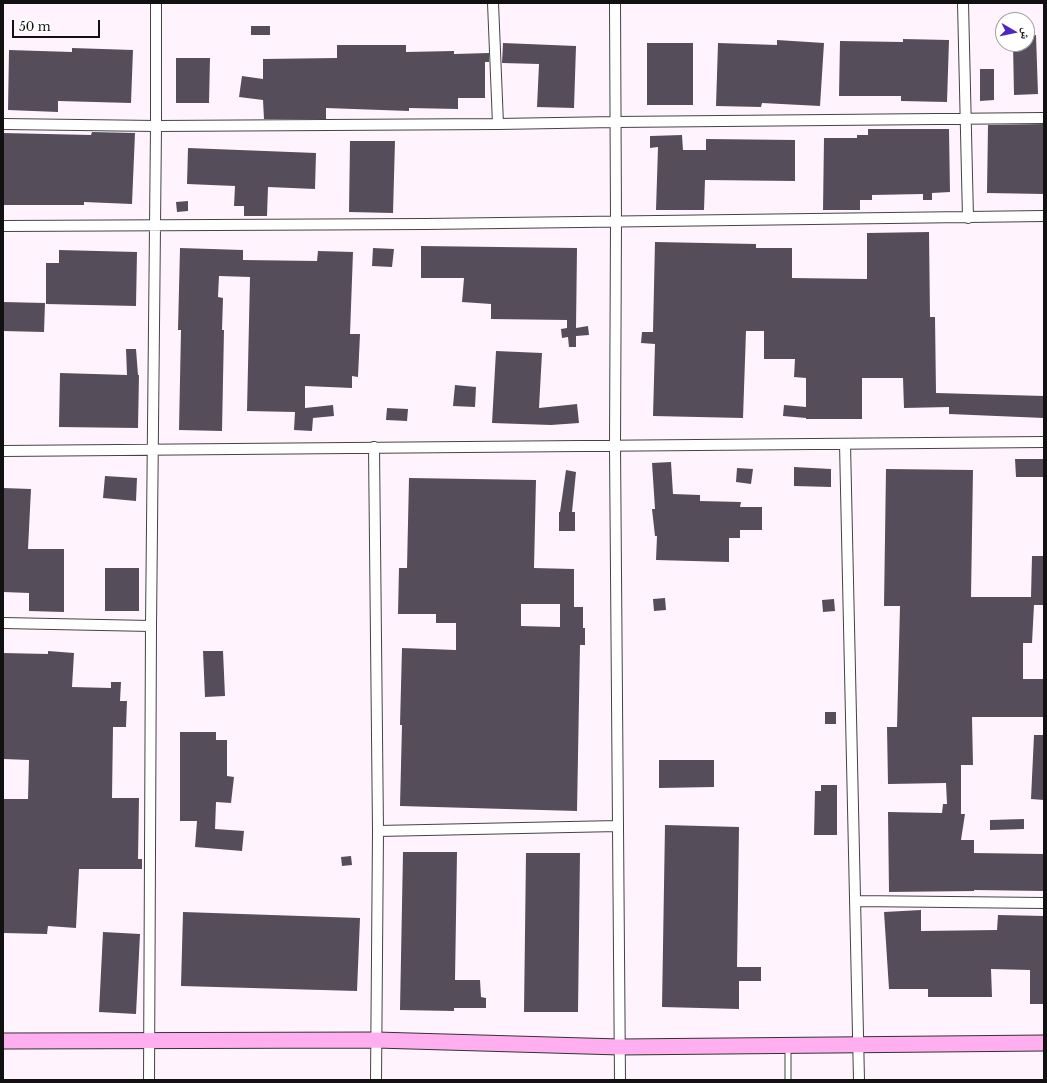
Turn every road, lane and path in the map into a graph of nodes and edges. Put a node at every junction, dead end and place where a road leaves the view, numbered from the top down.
1 (156, 3) edge
2 (493, 3) edge
3 (615, 3) edge
4 (963, 3) edge
5 (1044, 118) edge
6 (965, 119) junction
7 (615, 122) junction
8 (3, 124) edge
9 (498, 124) junction
10 (156, 126) junction
11 (1044, 216) edge
12 (968, 218) junction
13 (616, 221) junction
14 (155, 224) junction
15 (3, 226) edge
16 (1044, 442) edge
17 (845, 444) junction
18 (616, 446) junction
19 (374, 447) junction
20 (153, 449) junction
21 (3, 451) edge
22 (3, 622) edge
23 (151, 626) junction
24 (618, 826) junction
25 (378, 831) junction
26 (856, 901) junction
27 (1044, 902) edge
28 (149, 1040) junction
29 (376, 1040) junction
30 (3, 1041) edge
31 (1044, 1043) edge
32 (788, 1045) junction
33 (859, 1045) junction
34 (620, 1047) junction
35 (149, 1080) edge
36 (376, 1080) edge
37 (620, 1080) edge
38 (788, 1080) edge
39 (859, 1080) edge

1 - 10 street
2 - 9 street
3 - 7 street
4 - 6 street
5 - 6 street
6 - 7 street
6 - 12 street
7 - 9 street
7 - 13 street
8 - 10 street
9 - 10 street
10 - 14 street
11 - 12 street
12 - 13 street
13 - 14 street
13 - 18 street
14 - 15 street
14 - 20 street
16 - 17 street
17 - 18 street
17 - 26 street
18 - 19 street
18 - 24 street
19 - 20 street
19 - 25 street
20 - 21 street
20 - 23 street
22 - 23 street
23 - 28 street
24 - 25 street
24 - 34 street
25 - 29 street
26 - 27 street
26 - 33 street
28 - 29 street
28 - 30 street
28 - 35 street
29 - 34 street
29 - 36 street
31 - 33 street
32 - 33 street
32 - 34 street
32 - 38 lane
33 - 39 street
34 - 37 street

